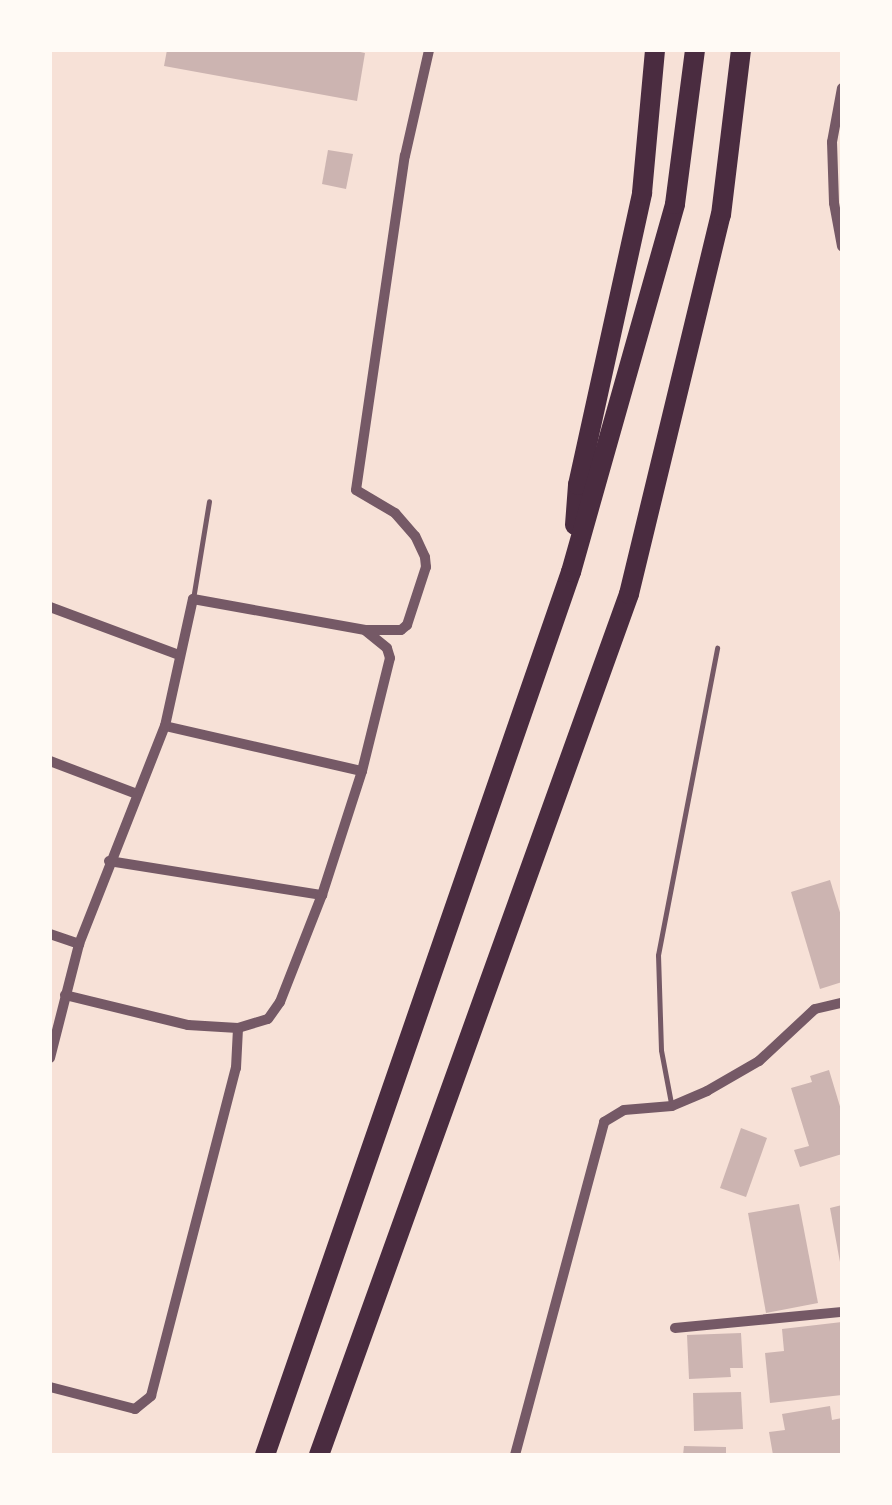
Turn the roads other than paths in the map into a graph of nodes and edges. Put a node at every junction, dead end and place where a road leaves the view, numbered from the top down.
1 (429, 50) edge
2 (655, 50) edge
3 (695, 50) edge
4 (741, 50) edge
5 (842, 88) edge
6 (842, 246) edge
7 (209, 501) dead end
8 (571, 572) junction
9 (192, 599) junction
10 (50, 607) edge
11 (365, 630) junction
12 (717, 648) dead end
13 (179, 655) junction
14 (165, 726) junction
15 (50, 761) edge
16 (362, 771) junction
17 (136, 794) junction
18 (109, 861) junction
19 (322, 896) junction
20 (50, 934) edge
21 (79, 944) junction
22 (65, 995) junction
23 (842, 1002) edge
24 (238, 1028) junction
25 (50, 1058) edge
26 (672, 1106) junction
27 (842, 1312) edge
28 (675, 1328) dead end
29 (50, 1387) edge
30 (265, 1455) edge
31 (319, 1455) edge
32 (515, 1455) edge

1 - 11 street
2 - 8 highway
3 - 8 highway
4 - 31 highway
5 - 6 street
7 - 9 lane
8 - 30 highway
9 - 11 street
9 - 13 street
10 - 13 street
11 - 16 street
12 - 26 lane
13 - 14 street
14 - 16 street
14 - 17 street
15 - 17 street
16 - 19 street
17 - 18 street
18 - 19 street
18 - 21 street
19 - 24 street
20 - 21 street
21 - 22 street
22 - 24 street
22 - 25 street
23 - 26 street
24 - 29 street
26 - 32 street
27 - 28 street

